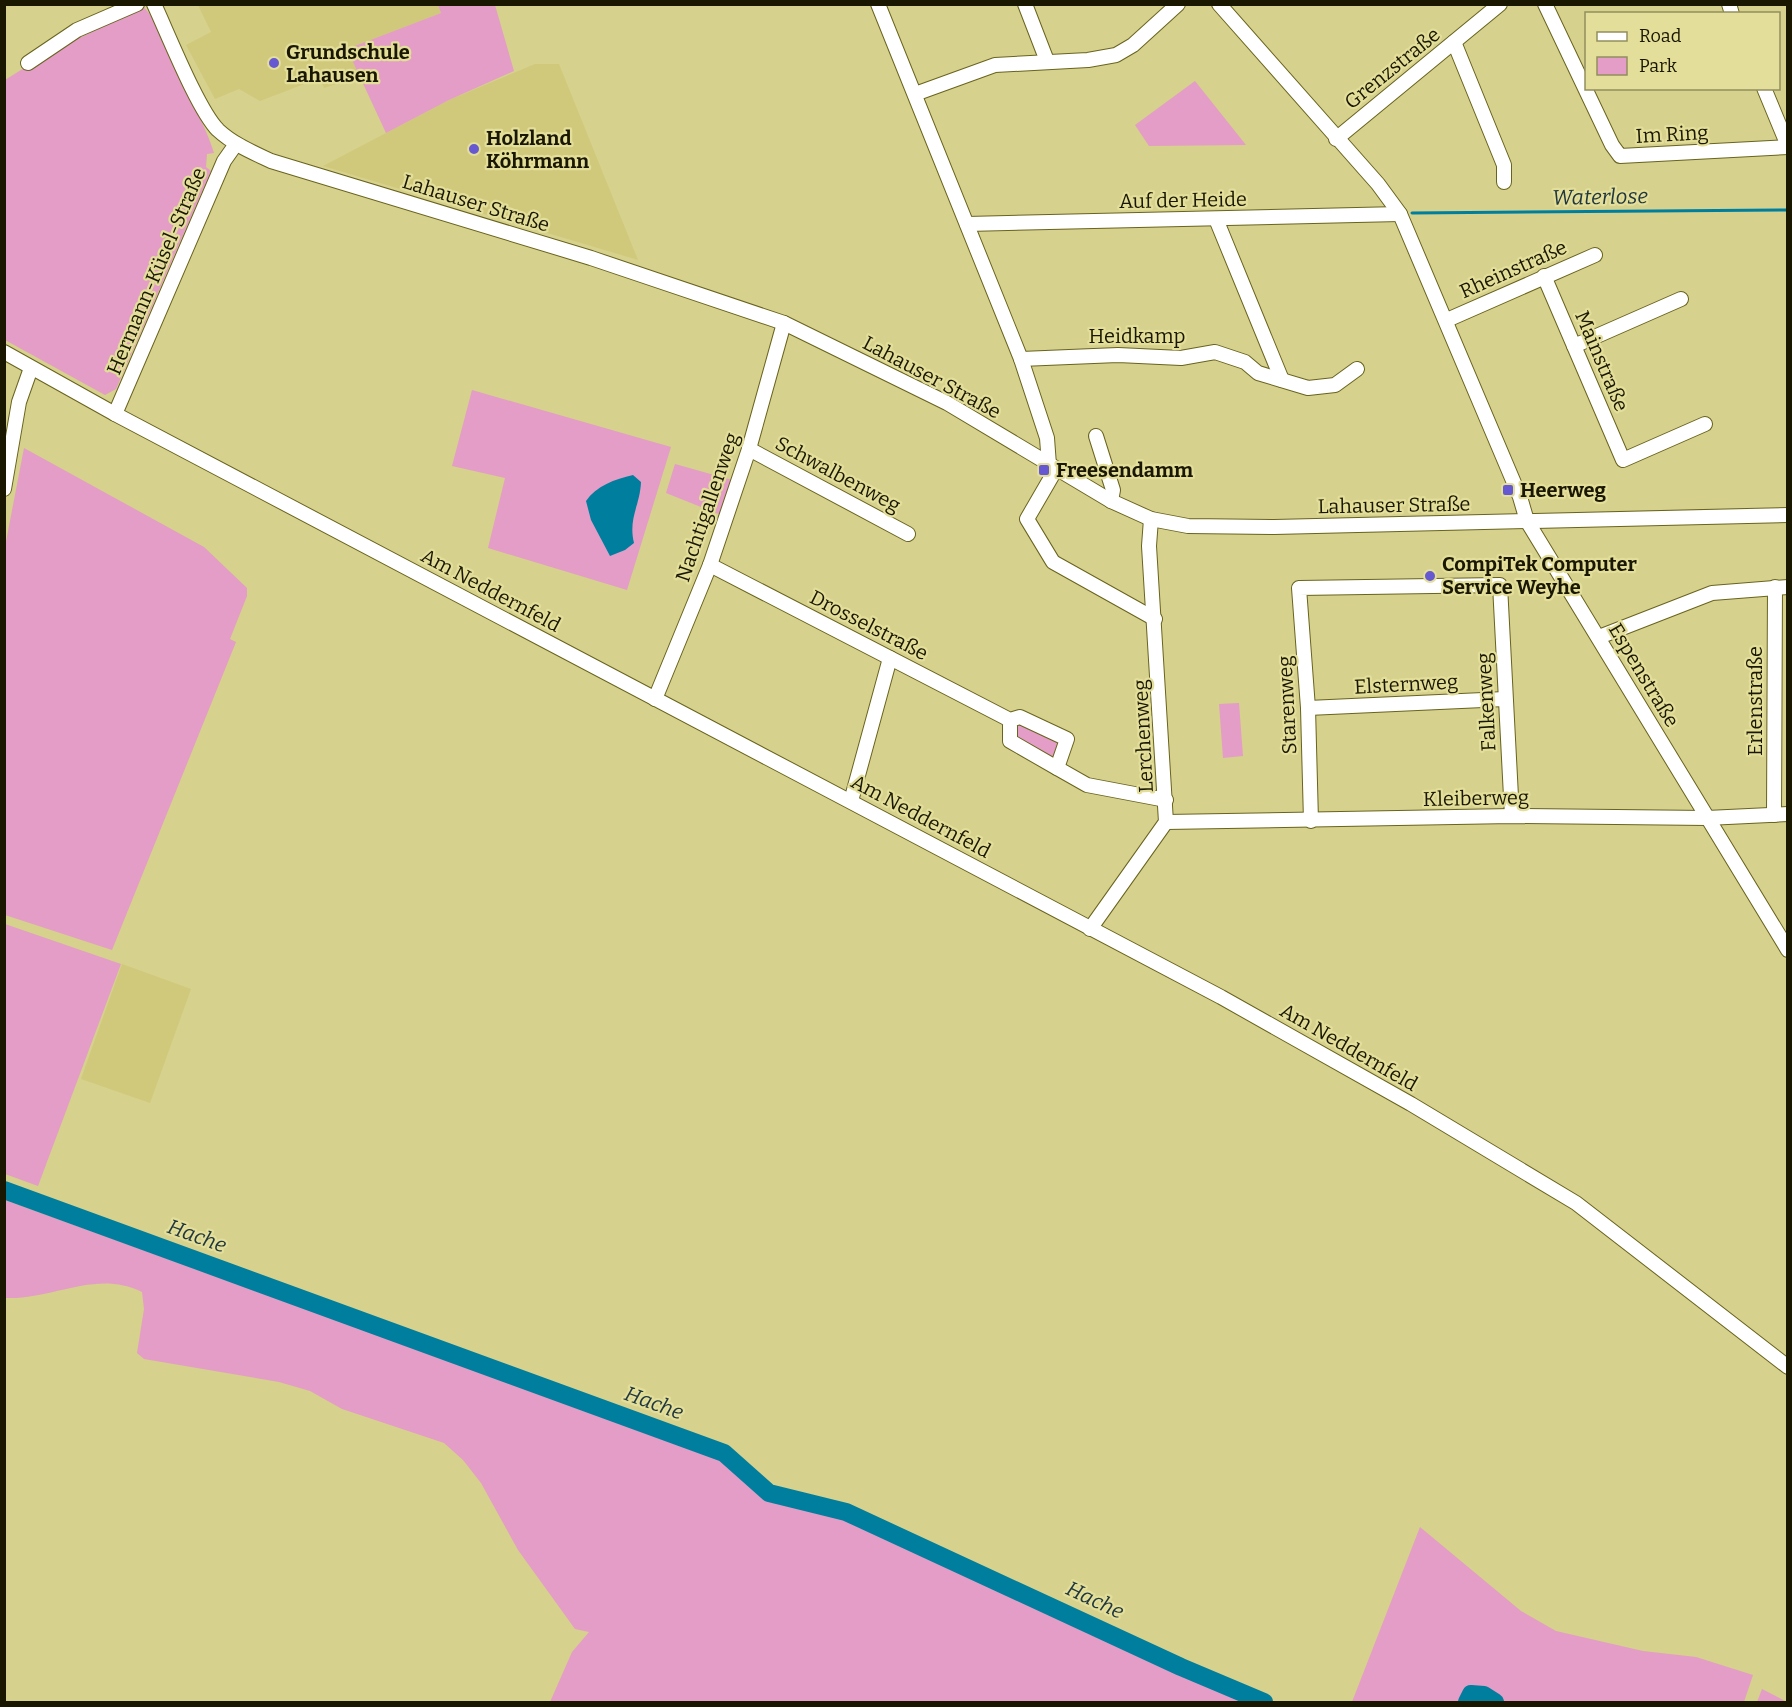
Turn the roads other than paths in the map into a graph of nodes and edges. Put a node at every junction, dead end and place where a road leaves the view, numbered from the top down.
1 (137, 4) edge
2 (154, 4) edge
3 (878, 4) edge
4 (1025, 4) edge
5 (1178, 4) edge
6 (1219, 4) edge
7 (1500, 4) edge
8 (1545, 4) edge
9 (1454, 42) junction
10 (1047, 61) junction
11 (28, 63) dead end
12 (1585, 88) edge
13 (1586, 90) edge
14 (1765, 90) edge
15 (915, 94) junction
16 (1336, 138) junction
17 (236, 144) junction
18 (1788, 146) edge
19 (1504, 182) dead end
20 (1400, 214) junction
21 (1216, 219) junction
22 (967, 224) junction
23 (1595, 255) dead end
24 (1544, 276) junction
25 (1681, 299) dead end
26 (1447, 320) junction
27 (784, 323) junction
28 (1574, 346) junction
29 (4, 352) edge
30 (1021, 359) junction
31 (32, 368) junction
32 (1357, 369) dead end
33 (1282, 380) junction
34 (116, 414) junction
35 (1705, 424) dead end
36 (1096, 436) dead end
37 (749, 449) junction
38 (1052, 467) junction
39 (4, 489) edge
40 (1111, 501) junction
41 (1788, 515) edge
42 (1151, 519) junction
43 (1527, 521) junction
44 (908, 534) dead end
45 (710, 565) junction
46 (1500, 585) joint
47 (1781, 587) edge
48 (1155, 618) junction
49 (1599, 637) junction
50 (890, 658) junction
51 (655, 699) junction
52 (1505, 699) junction
53 (1308, 708) junction
54 (1010, 720) junction
55 (1057, 768) junction
56 (1166, 800) junction
57 (851, 801) junction
58 (1781, 814) edge
59 (1512, 816) junction
60 (1707, 818) junction
61 (1311, 821) junction
62 (1166, 822) junction
63 (1090, 929) junction
64 (1788, 950) edge
65 (1788, 1367) edge

1 - 11 street
2 - 17 street, Lahauser Straße
3 - 15 street
4 - 10 street
5 - 10 street
6 - 16 street
7 - 9 street, Grenzstraße
8 - 12 street, Im Ring
9 - 16 street, Grenzstraße
9 - 19 street
10 - 15 street
13 - 18 street, Im Ring
14 - 18 street
15 - 22 street
16 - 20 street
17 - 27 street, Lahauser Straße
17 - 34 street, Hermann-Küsel-Straße
20 - 21 street, Auf der Heide
20 - 26 street
21 - 22 street, Auf der Heide
21 - 33 street
22 - 30 street
23 - 24 street, Rheinstraße
24 - 26 street, Rheinstraße
24 - 28 street, Mainstraße
25 - 28 street
26 - 43 street
27 - 37 street, Nachtigallenweg
27 - 38 street, Lahauser Straße
28 - 35 street, Mainstraße
29 - 31 street, Am Neddernfeld
30 - 33 street, Heidkamp
30 - 38 street
31 - 34 street, Am Neddernfeld
31 - 39 street
32 - 33 street, Heidkamp
34 - 51 street, Am Neddernfeld
36 - 40 street
37 - 44 street, Schwalbenweg
37 - 45 street, Nachtigallenweg
38 - 40 street, Lahauser Straße
38 - 48 street
40 - 42 street, Lahauser Straße
41 - 43 street, Lahauser Straße
42 - 43 street, Lahauser Straße
42 - 48 street, Lerchenweg
43 - 49 street, Espenstraße
45 - 50 street, Drosselstraße
45 - 51 street, Nachtigallenweg
46 - 52 street, Falkenweg
46 - 53 street, Starenweg
47 - 49 street
47 - 58 street, Erlenstraße
48 - 56 street, Lerchenweg
49 - 60 street, Espenstraße
50 - 54 street, Drosselstraße
50 - 57 street
51 - 57 street, Am Neddernfeld
52 - 53 street, Elsternweg
52 - 59 street, Falkenweg
53 - 61 street, Starenweg
54 - 55 street
54 - 55 street, Drosselstraße
55 - 56 street
56 - 62 street, Lerchenweg
57 - 63 street, Am Neddernfeld
58 - 60 street, Kleiberweg
59 - 60 street, Kleiberweg
59 - 61 street, Kleiberweg
60 - 64 street, Espenstraße
61 - 62 street, Kleiberweg
62 - 63 street
63 - 65 street, Am Neddernfeld

